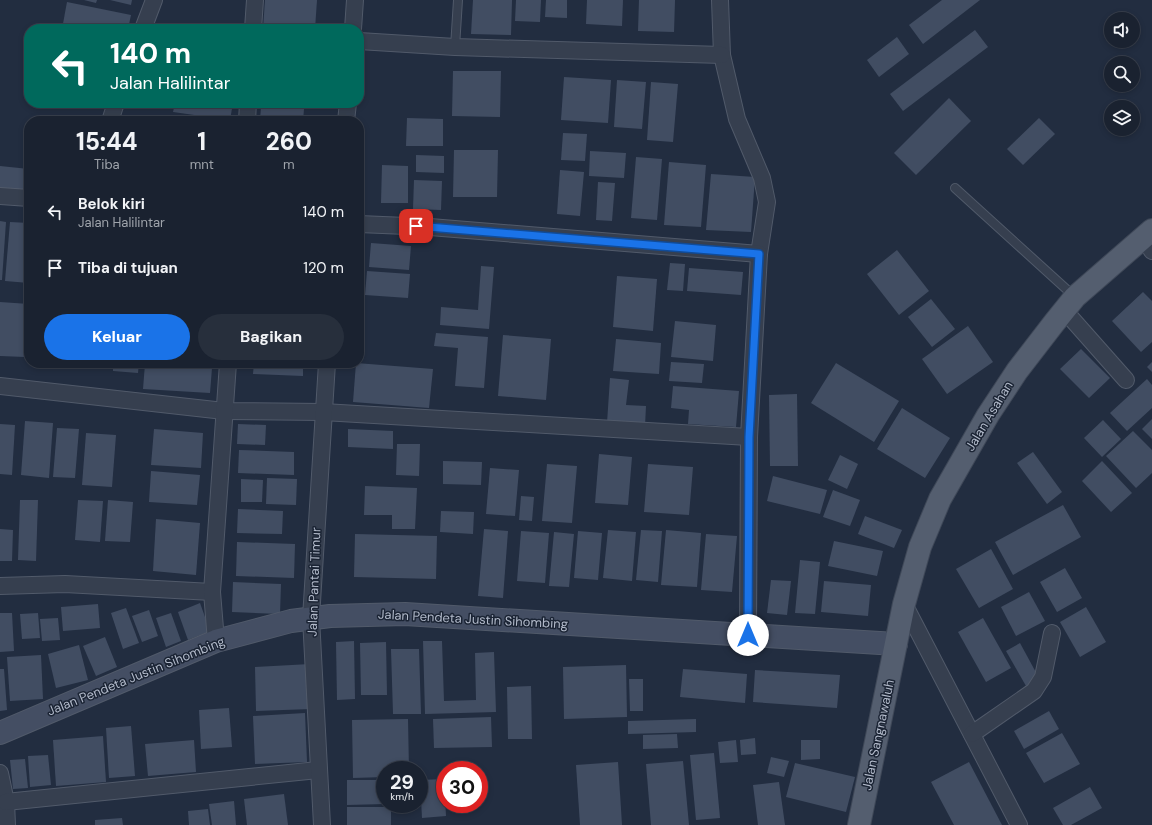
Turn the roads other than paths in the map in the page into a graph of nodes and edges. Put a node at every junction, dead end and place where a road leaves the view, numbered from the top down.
1 (154, 0) edge
2 (255, 0) edge
3 (355, 0) edge
4 (458, 0) edge
5 (720, 0) edge
6 (145, 24) edge
7 (253, 24) edge
8 (353, 24) edge
9 (364, 41) edge
10 (454, 47) junction
11 (722, 56) junction
12 (956, 188) dead end
13 (0, 196) edge
14 (24, 198) edge
15 (364, 224) edge
16 (1149, 239) edge
17 (759, 254) junction
18 (1070, 303) junction
19 (228, 368) edge
20 (327, 368) edge
21 (1126, 380) dead end
22 (0, 386) edge
23 (224, 410) junction
24 (324, 412) junction
25 (749, 437) junction
26 (0, 586) edge
27 (212, 592) junction
28 (904, 604) junction
29 (311, 618) junction
30 (1052, 633) dead end
31 (748, 635) junction
32 (216, 641) junction
33 (896, 644) junction
34 (0, 733) edge
35 (972, 734) junction
36 (318, 770) junction
37 (0, 772) edge
38 (6, 802) junction
39 (7, 825) edge
40 (322, 825) edge
41 (859, 825) edge
42 (1019, 825) edge

1 - 6 street
2 - 7 street
3 - 8 street
4 - 10 lane
5 - 11 street
9 - 10 street
10 - 11 street
11 - 17 street
12 - 18 lane
13 - 14 street
15 - 17 street
16 - 18 main road, Jalan Asahan
17 - 25 street
18 - 21 street
18 - 28 main road, Jalan Asahan
19 - 23 street
20 - 24 street, Jalan Pantai Timur
22 - 23 street
23 - 24 street
23 - 27 street
24 - 25 street
24 - 29 street, Jalan Pantai Timur
25 - 31 street
26 - 27 street
27 - 32 street
28 - 33 main road, Jalan Asahan
28 - 35 street
29 - 31 street, Jalan Pendeta Justin Sihombing
29 - 32 street, Jalan Pendeta Justin Sihombing
29 - 36 street, Jalan Pantai Timur
30 - 35 street
31 - 33 street, Jalan Pendeta Justin Sihombing
32 - 34 street, Jalan Pendeta Justin Sihombing
33 - 41 main road, Jalan Sangnawaluh
35 - 42 street
36 - 38 street
36 - 40 street, Jalan Pantai Timur
37 - 38 street
38 - 39 street

